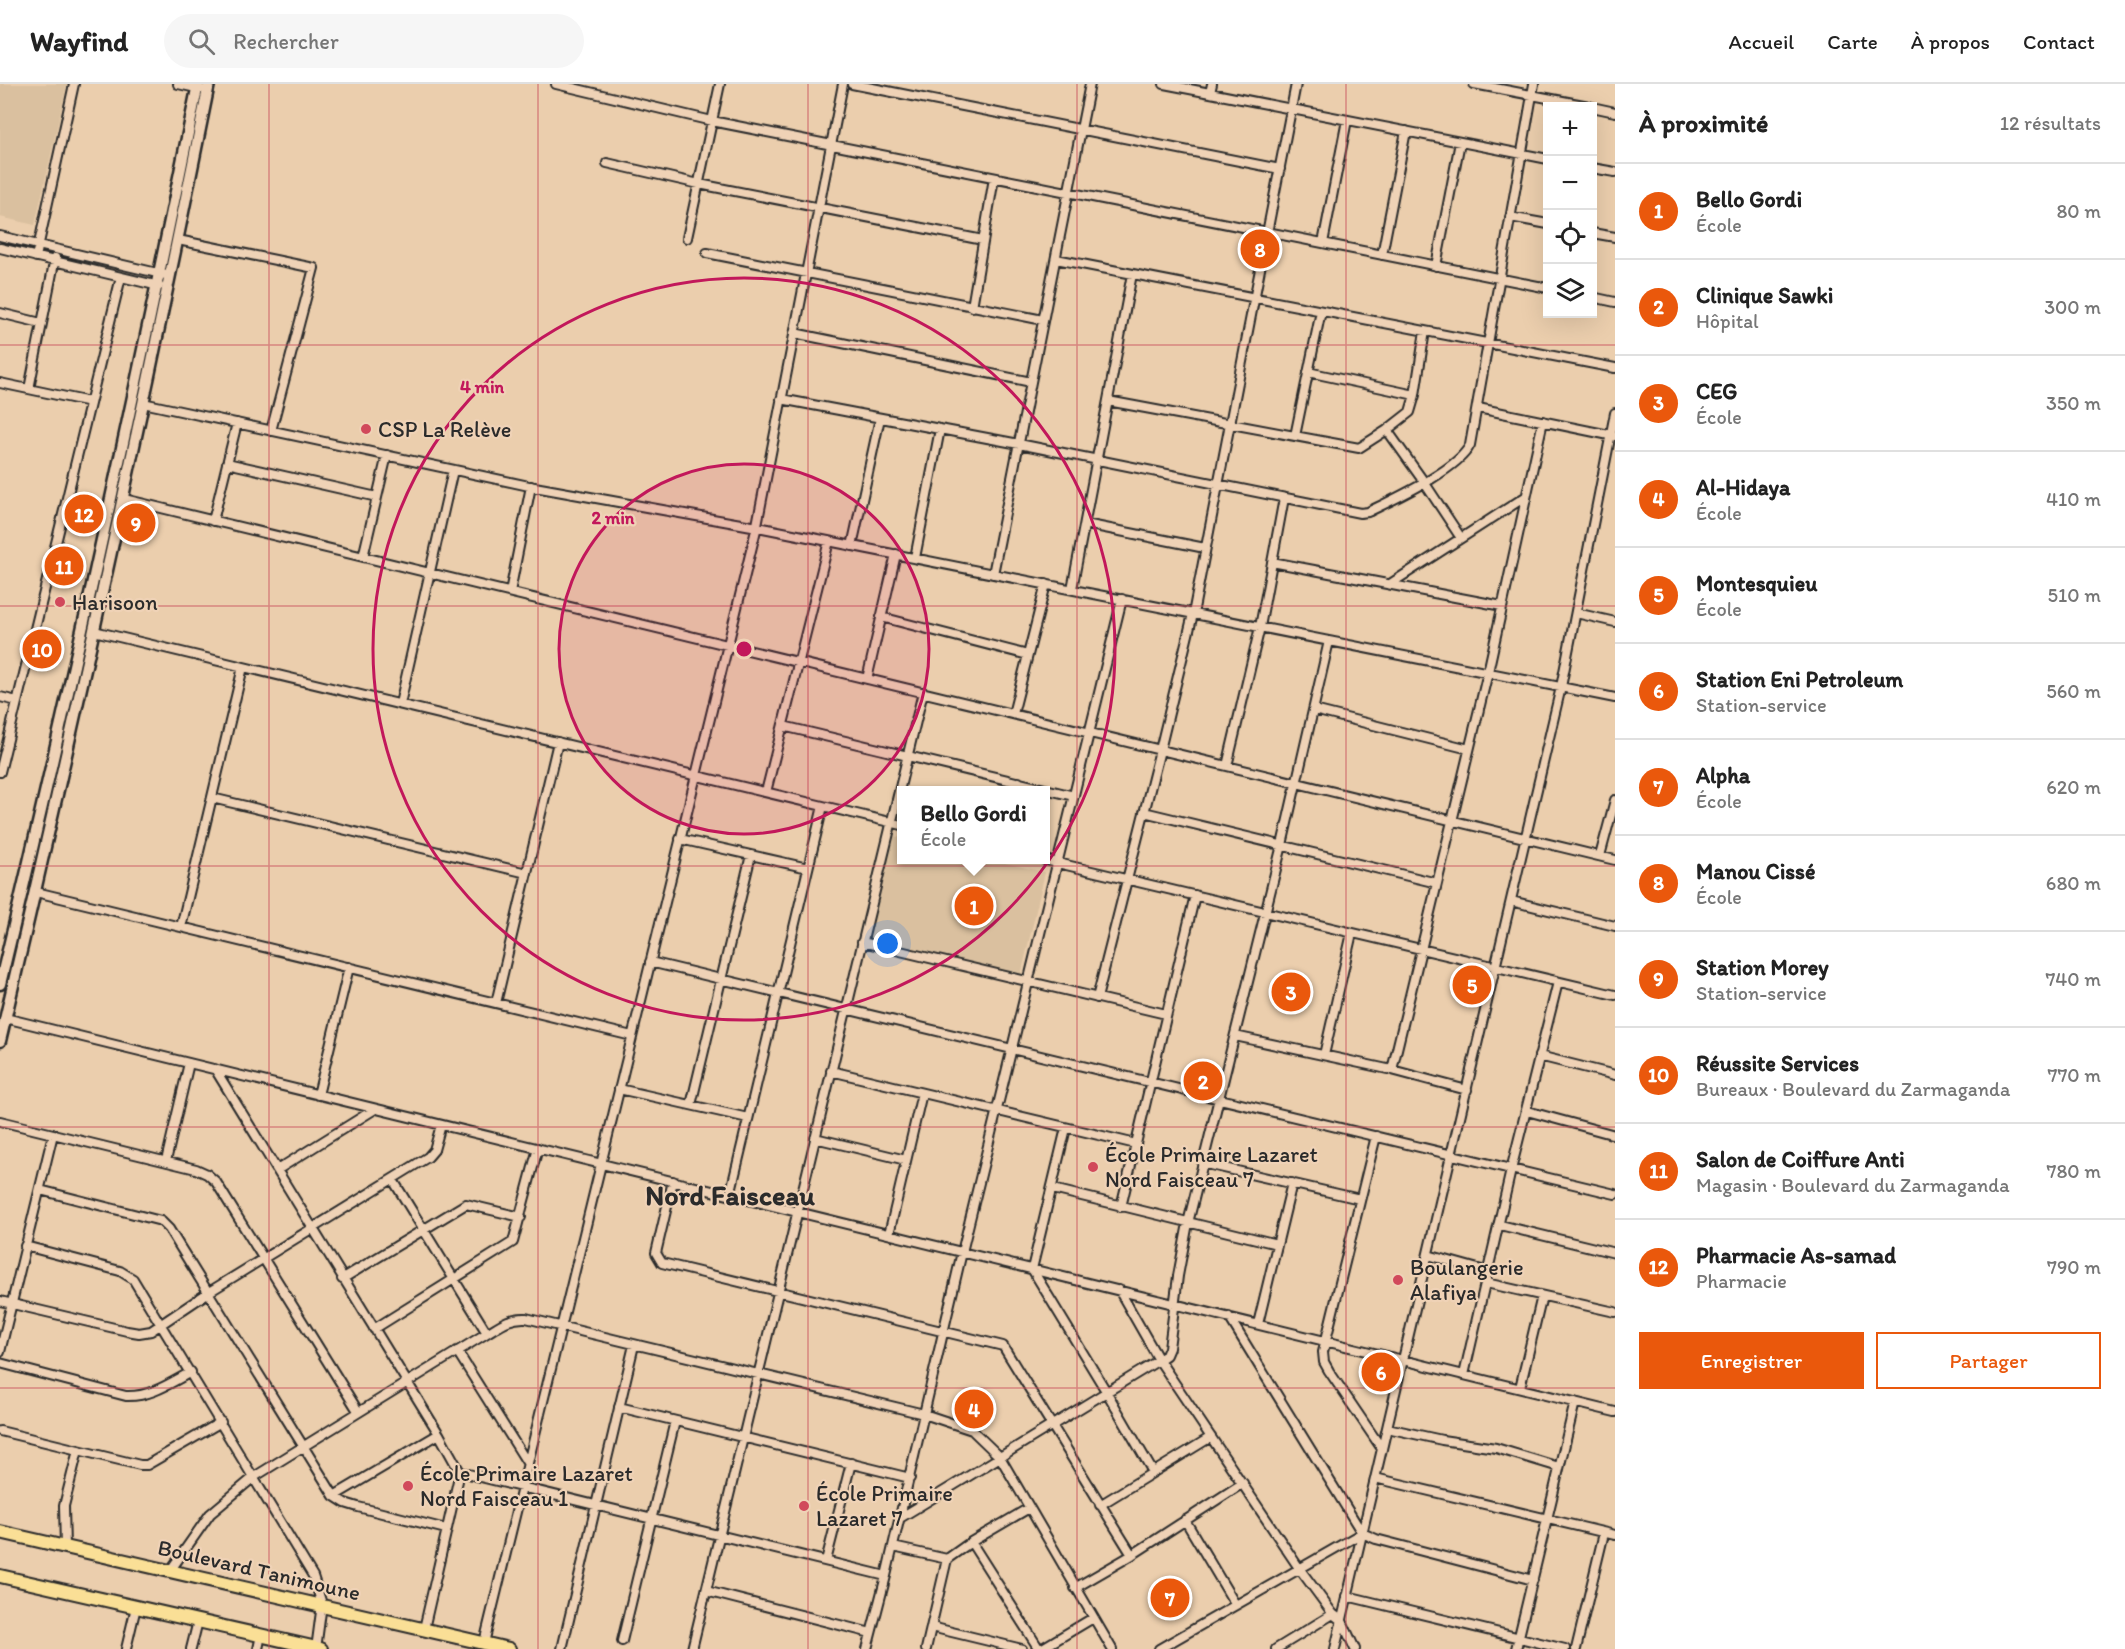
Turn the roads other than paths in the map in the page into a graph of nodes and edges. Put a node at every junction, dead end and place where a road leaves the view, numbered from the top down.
1 (74, 84) edge
2 (178, 84) edge
3 (556, 84) edge
4 (720, 84) edge
5 (843, 84) edge
6 (852, 84) edge
7 (1090, 84) edge
8 (1164, 84) edge
9 (1212, 84) edge
10 (1296, 84) edge
11 (1474, 84) edge
12 (1534, 84) edge
13 (203, 87) edge
14 (1210, 93) junction
15 (1532, 95) junction
16 (1566, 102) edge
17 (1597, 108) edge
18 (1291, 109) junction
19 (1615, 112) edge
20 (1347, 120) junction
21 (712, 121) junction
22 (1081, 130) junction
23 (1406, 131) junction
24 (1460, 142) junction
25 (831, 145) junction
26 (1522, 154) junction
27 (1543, 158) edge
28 (607, 163) dead end
29 (1280, 169) junction
30 (1597, 169) edge
31 (1615, 172) edge
32 (994, 178) junction
33 (699, 184) junction
34 (1069, 193) junction
35 (819, 208) junction
36 (1510, 217) junction
37 (1543, 223) edge
38 (1267, 232) junction
39 (1597, 234) edge
40 (0, 236) edge
41 (1615, 237) edge
42 (687, 238) dead end
43 (178, 240) junction
44 (983, 240) junction
45 (1323, 243) junction
46 (38, 245) junction
47 (0, 248) edge
48 (57, 250) junction
49 (707, 253) dead end
50 (1382, 255) junction
51 (36, 257) junction
52 (1056, 259) junction
53 (54, 261) junction
54 (1436, 266) junction
55 (806, 273) junction
56 (167, 274) junction
57 (1132, 274) junction
58 (121, 277) junction
59 (1498, 278) junction
60 (162, 287) junction
61 (1543, 287) edge
62 (1254, 298) junction
63 (1597, 298) edge
64 (1615, 302) edge
65 (972, 307) junction
66 (1321, 311) junction
67 (0, 313) edge
68 (1044, 320) junction
69 (41, 323) junction
70 (1425, 331) junction
71 (794, 333) junction
72 (1488, 343) junction
73 (1615, 368) edge
74 (1308, 372) junction
75 (1031, 382) junction
76 (0, 383) edge
77 (29, 389) junction
78 (1415, 395) junction
79 (781, 399) junction
80 (1108, 400) junction
81 (90, 402) junction
82 (143, 403) junction
83 (1478, 408) junction
84 (1615, 412) edge
85 (880, 418) junction
86 (1543, 421) junction
87 (237, 423) junction
88 (1230, 424) junction
89 (940, 429) junction
90 (1387, 430) junction
91 (272, 431) junction
92 (1613, 435) edge
93 (1294, 436) junction
94 (1019, 444) junction
95 (387, 455) junction
96 (1097, 460) junction
97 (227, 463) junction
98 (453, 470) junction
99 (1424, 482) junction
100 (1218, 485) junction
101 (531, 486) junction
102 (377, 497) junction
103 (1525, 497) junction
104 (1284, 498) junction
105 (124, 499) junction
106 (213, 521) junction
107 (1085, 524) junction
108 (756, 526) junction
109 (1461, 538) junction
110 (829, 541) junction
111 (852, 546) junction
112 (1205, 548) junction
113 (896, 554) junction
114 (363, 557) junction
115 (915, 558) junction
116 (1272, 562) junction
117 (430, 573) junction
118 (993, 574) junction
119 (1046, 584) junction
120 (1390, 584) junction
121 (1072, 590) junction
122 (510, 592) junction
123 (1122, 599) junction
124 (1502, 606) junction
125 (1576, 613) junction
126 (1192, 614) junction
127 (881, 617) junction
128 (1615, 622) edge
129 (1260, 627) junction
130 (94, 631) junction
131 (1329, 641) junction
132 (728, 645) junction
133 (1028, 655) junction
134 (799, 662) junction
135 (243, 667) junction
136 (1488, 672) junction
137 (867, 679) junction
138 (1561, 687) junction
139 (923, 692) junction
140 (0, 697) edge
141 (1615, 698) edge
142 (17, 701) junction
143 (400, 704) junction
144 (1314, 711) junction
145 (1013, 714) junction
146 (783, 726) junction
147 (1089, 733) junction
148 (558, 742) junction
149 (1469, 749) junction
150 (1160, 750) junction
151 (907, 756) junction
152 (1227, 766) junction
153 (0, 772) edge
154 (696, 776) junction
155 (1018, 782) junction
156 (1296, 783) junction
157 (900, 786) edge
158 (1017, 786) edge
159 (1034, 786) edge
160 (1050, 790) edge
161 (766, 792) junction
162 (1074, 796) junction
163 (212, 798) junction
164 (897, 798) edge
165 (1615, 800) edge
166 (823, 806) junction
167 (1144, 812) junction
168 (1452, 820) junction
169 (891, 823) junction
170 (897, 824) edge
171 (1526, 838) junction
172 (680, 839) junction
173 (1282, 845) junction
174 (751, 855) junction
175 (1600, 856) junction
176 (1615, 860) edge
177 (1050, 861) edge
178 (1057, 862) junction
179 (808, 868) junction
180 (527, 873) junction
181 (1127, 879) junction
182 (1437, 883) junction
183 (36, 892) junction
184 (1195, 895) junction
185 (1511, 901) junction
186 (1265, 912) junction
187 (1615, 926) edge
188 (181, 927) junction
189 (1352, 933) junction
190 (862, 942) junction
191 (1422, 950) junction
192 (650, 962) junction
193 (349, 968) junction
194 (1495, 968) junction
195 (722, 979) junction
196 (1029, 981) junction
197 (1558, 982) junction
198 (0, 984) edge
199 (778, 992) junction
200 (1615, 995) edge
201 (1097, 998) junction
202 (496, 1003) junction
203 (846, 1009) junction
204 (1166, 1014) junction
205 (5, 1018) junction
206 (632, 1036) junction
207 (1235, 1036) junction
208 (0, 1041) edge
209 (1013, 1049) junction
210 (1324, 1055) junction
211 (1539, 1056) junction
212 (189, 1063) junction
213 (215, 1070) junction
214 (1392, 1070) junction
215 (831, 1071) junction
216 (1615, 1075) edge
217 (1150, 1082) junction
218 (619, 1089) junction
219 (1467, 1090) junction
220 (922, 1093) junction
221 (318, 1095) junction
222 (1218, 1098) junction
223 (691, 1105) junction
224 (375, 1109) junction
225 (997, 1111) junction
226 (1527, 1112) junction
227 (748, 1118) junction
228 (0, 1121) edge
229 (441, 1125) junction
230 (1066, 1128) junction
231 (53, 1134) junction
232 (1615, 1135) edge
233 (1376, 1136) junction
234 (815, 1138) junction
235 (1136, 1144) junction
236 (538, 1148) junction
237 (1451, 1154) junction
238 (906, 1160) junction
239 (166, 1161) junction
240 (1202, 1163) junction
241 (601, 1164) junction
242 (278, 1170) junction
243 (1511, 1170) junction
244 (393, 1180) junction
245 (673, 1181) junction
246 (1292, 1183) junction
247 (1053, 1189) junction
248 (40, 1190) junction
249 (1615, 1194) edge
250 (730, 1195) junction
251 (1360, 1200) junction
252 (1121, 1207) junction
253 (798, 1212) junction
254 (521, 1216) junction
255 (1188, 1223) junction
256 (1500, 1225) junction
257 (314, 1229) junction
258 (423, 1230) junction
259 (889, 1234) junction
260 (1277, 1244) junction
261 (26, 1246) junction
262 (962, 1252) junction
263 (1615, 1253) edge
264 (1428, 1255) junction
265 (264, 1259) junction
266 (1032, 1269) junction
267 (1489, 1272) junction
268 (453, 1278) junction
269 (342, 1279) junction
270 (1486, 1283) junction
271 (1119, 1290) junction
272 (779, 1291) junction
273 (209, 1292) junction
274 (1542, 1296) junction
275 (0, 1301) edge
276 (11, 1304) junction
277 (1176, 1304) junction
278 (1615, 1312) edge
279 (1229, 1317) junction
280 (161, 1324) junction
281 (1258, 1324) junction
282 (561, 1327) junction
283 (374, 1329) junction
284 (944, 1331) junction
285 (487, 1333) junction
286 (1325, 1341) junction
287 (634, 1345) junction
288 (457, 1351) junction
289 (0, 1352) edge
290 (1159, 1360) junction
291 (1403, 1360) junction
292 (0, 1363) edge
293 (191, 1372) junction
294 (758, 1375) junction
295 (1464, 1375) junction
296 (407, 1383) junction
297 (1520, 1388) junction
298 (1107, 1391) junction
299 (1575, 1402) junction
300 (619, 1407) junction
301 (358, 1411) junction
302 (1615, 1412) edge
303 (924, 1414) junction
304 (675, 1421) junction
305 (221, 1422) junction
306 (1051, 1426) junction
307 (1387, 1428) junction
308 (0, 1431) edge
309 (439, 1434) junction
310 (743, 1437) junction
311 (1211, 1437) junction
312 (303, 1446) junction
313 (1382, 1449) junction
314 (78, 1450) junction
315 (1000, 1457) junction
316 (850, 1463) junction
317 (528, 1464) junction
318 (1559, 1467) junction
319 (460, 1472) junction
320 (1153, 1472) junction
321 (254, 1477) junction
322 (910, 1478) junction
323 (1375, 1478) junction
324 (1243, 1483) junction
325 (522, 1488) junction
326 (334, 1496) junction
327 (595, 1505) junction
328 (1100, 1505) junction
329 (1029, 1508) junction
330 (900, 1518) junction
331 (651, 1519) junction
332 (1547, 1519) junction
333 (1185, 1520) junction
334 (446, 1528) junction
335 (0, 1532) edge
336 (1362, 1533) junction
337 (1604, 1533) junction
338 (720, 1535) junction
339 (1615, 1535) edge
340 (971, 1542) junction
341 (65, 1547) junction
342 (893, 1547) junction
343 (1132, 1555) junction
344 (947, 1559) junction
345 (826, 1561) junction
346 (1299, 1568) junction
347 (170, 1571) junction
348 (0, 1576) edge
349 (886, 1576) junction
350 (1533, 1580) junction
351 (1075, 1588) junction
352 (706, 1592) junction
353 (1347, 1596) junction
354 (1235, 1604) junction
355 (322, 1606) junction
356 (136, 1607) junction
357 (1333, 1614) junction
358 (1093, 1618) junction
359 (198, 1621) junction
360 (1342, 1621) junction
361 (931, 1627) junction
362 (424, 1629) junction
363 (871, 1633) junction
364 (261, 1635) junction
365 (1519, 1638) junction
366 (622, 1641) dead end
367 (484, 1643) junction
368 (318, 1648) edge
369 (126, 1649) edge
370 (191, 1649) edge
371 (258, 1649) edge
372 (509, 1649) edge
373 (562, 1649) edge
374 (692, 1649) edge
375 (867, 1649) edge
376 (926, 1649) edge
377 (1022, 1649) edge
378 (1040, 1649) edge
379 (1112, 1649) edge
380 (1159, 1649) edge
381 (1276, 1649) edge
382 (1335, 1649) edge
383 (1355, 1649) edge
384 (1516, 1649) edge
385 (1565, 1649) edge
386 (1576, 1649) edge

1 - 46 street
2 - 13 street
3 - 21 street
4 - 21 street
5 - 25 street
6 - 22 street
7 - 22 street
8 - 14 street
9 - 14 street
10 - 18 street
11 - 15 street
12 - 15 street
13 - 43 main road
13 - 56 main road
14 - 18 street
15 - 16 street
15 - 26 street
17 - 19 street
18 - 20 street
18 - 29 street
20 - 23 street
20 - 45 street
21 - 25 street
21 - 33 street
22 - 29 street
22 - 34 street
23 - 24 street
23 - 50 street
24 - 26 street
24 - 54 street
25 - 32 street
25 - 35 street
26 - 27 street
26 - 36 street
28 - 33 street
29 - 38 street
30 - 31 street
32 - 34 street
32 - 44 street
33 - 35 street
33 - 42 street
34 - 38 street
34 - 52 street
35 - 44 street
35 - 55 street
36 - 37 street
36 - 59 street
38 - 45 street
38 - 62 street
39 - 41 street
40 - 46 street
43 - 56 main road
43 - 91 street
44 - 65 street
45 - 50 street
46 - 48 street
46 - 51 street
47 - 51 street
48 - 53 street
48 - 56 street
49 - 55 street
50 - 54 street
51 - 53 street
52 - 57 street
52 - 68 street
53 - 58 street
53 - 69 street
54 - 59 street
55 - 65 street
55 - 71 street
56 - 60 main road
57 - 62 street
57 - 80 street
58 - 60 street
58 - 81 street
59 - 61 street
59 - 72 street
60 - 82 main road
60 - 198 main road
62 - 66 street
62 - 88 street
63 - 64 street
65 - 68 street
66 - 70 street
66 - 74 street
67 - 69 street
68 - 75 street
69 - 77 street
70 - 72 street
70 - 78 street
71 - 75 street
71 - 79 street
72 - 73 street
72 - 83 street
74 - 78 street
74 - 93 street
75 - 94 street
76 - 77 street
77 - 81 street
78 - 90 street
79 - 85 street
79 - 108 street
80 - 88 street
80 - 96 street
81 - 142 street
82 - 87 street
82 - 105 main road
83 - 86 street
83 - 99 street
84 - 92 street
85 - 89 street
85 - 111 street
86 - 92 street
86 - 103 street
87 - 91 street
87 - 97 street
88 - 93 street
88 - 100 street
89 - 94 street
89 - 115 street
90 - 93 street
90 - 99 street
91 - 95 street
92 - 125 street
94 - 96 street
94 - 118 street
95 - 98 street
95 - 102 street
96 - 100 street
96 - 107 street
97 - 102 street
97 - 106 street
98 - 101 street
98 - 117 street
99 - 104 street
99 - 109 street
100 - 104 street
100 - 112 street
101 - 108 street
101 - 122 street
102 - 114 street
103 - 109 street
103 - 124 street
104 - 116 street
105 - 106 street
105 - 130 main road
106 - 114 street
107 - 112 street
107 - 121 street
108 - 110 street
108 - 132 street
109 - 120 street
110 - 111 street
110 - 134 street
111 - 113 street
112 - 126 street
113 - 115 street
113 - 127 street
114 - 117 street
115 - 118 street
116 - 120 street
116 - 129 street
117 - 122 street
117 - 143 street
118 - 119 street
119 - 121 street
119 - 133 street
120 - 124 street
121 - 123 street
122 - 132 street
123 - 126 street
123 - 147 street
124 - 136 street
125 - 128 street
125 - 138 street
126 - 129 street
126 - 150 street
127 - 133 street
127 - 137 street
129 - 131 street
129 - 152 street
130 - 135 street
130 - 183 main road
131 - 136 street
131 - 144 street
132 - 134 street
132 - 154 street
133 - 145 street
134 - 137 street
134 - 146 street
135 - 143 street
135 - 163 street
136 - 138 street
136 - 149 street
137 - 139 street
138 - 141 street
138 - 171 street
139 - 145 street
139 - 151 street
140 - 142 street
142 - 153 street
143 - 148 street
144 - 149 street
144 - 156 street
145 - 147 street
146 - 151 street
146 - 161 street
147 - 150 street
147 - 162 street
148 - 154 street
148 - 180 street
149 - 168 street
150 - 152 street
150 - 167 street
151 - 155 street
151 - 157 street
152 - 156 street
154 - 161 street
154 - 172 street
155 - 158 street
155 - 159 street
156 - 168 street
156 - 173 street
160 - 162 street
161 - 166 street
162 - 178 street
163 - 180 street
163 - 188 street
164 - 169 street
165 - 175 street
166 - 169 street
166 - 179 street
167 - 173 street
167 - 181 street
168 - 171 street
168 - 182 street
169 - 170 street
169 - 190 street
171 - 175 street
171 - 185 street
172 - 174 street
172 - 192 street
173 - 182 street
173 - 186 street
174 - 179 street
174 - 195 street
175 - 176 street
177 - 178 street
178 - 181 street
178 - 196 street
179 - 199 street
180 - 202 street
181 - 184 street
181 - 201 street
182 - 191 street
183 - 188 street
183 - 205 main road
184 - 186 street
184 - 204 street
185 - 187 street
185 - 194 street
186 - 189 street
186 - 207 street
188 - 193 street
189 - 191 street
189 - 210 street
190 - 196 street
190 - 203 street
191 - 194 street
191 - 214 street
192 - 195 street
192 - 206 street
193 - 202 street
193 - 221 street
194 - 197 street
194 - 219 street
195 - 199 street
195 - 223 street
196 - 201 street
196 - 209 street
197 - 200 street
197 - 211 street
199 - 203 street
199 - 227 street
201 - 204 street
202 - 206 street
203 - 209 street
203 - 215 street
204 - 217 street
205 - 208 main road
205 - 212 street
206 - 218 street
207 - 210 street
207 - 222 street
209 - 217 street
209 - 225 street
210 - 214 street
211 - 216 street
211 - 226 street
212 - 213 street
212 - 239 street
213 - 221 street
213 - 242 street
214 - 219 street
215 - 220 street
215 - 234 street
217 - 222 street
217 - 235 street
218 - 223 street
218 - 241 street
219 - 237 street
220 - 225 street
220 - 238 street
221 - 224 street
222 - 233 street
222 - 240 street
223 - 227 street
224 - 229 street
224 - 242 street
225 - 230 street
225 - 262 street
226 - 232 street
226 - 243 street
227 - 250 street
228 - 231 street
229 - 236 street
229 - 244 street
230 - 235 street
230 - 247 street
231 - 239 street
231 - 248 street
233 - 237 street
233 - 251 street
234 - 238 street
234 - 253 street
235 - 252 street
236 - 241 street
236 - 254 street
237 - 243 street
237 - 264 street
238 - 259 street
239 - 265 street
240 - 246 street
240 - 255 street
241 - 245 street
241 - 282 street
242 - 257 street
243 - 249 street
243 - 256 street
244 - 257 street
244 - 258 street
245 - 250 street
245 - 272 street
246 - 251 street
246 - 260 street
247 - 252 street
247 - 266 street
248 - 261 street
248 - 273 street
250 - 253 street
251 - 286 street
252 - 255 street
253 - 259 street
253 - 272 street
254 - 258 street
254 - 268 street
255 - 260 street
255 - 277 street
256 - 263 street
256 - 267 street
257 - 265 street
257 - 269 street
258 - 268 street
258 - 269 street
259 - 262 street
260 - 281 street
261 - 276 street
261 - 280 street
262 - 266 street
262 - 284 street
264 - 267 street
264 - 291 street
265 - 273 street
265 - 301 street
266 - 271 street
266 - 298 street
267 - 270 street
268 - 283 street
268 - 285 street
269 - 283 street
270 - 274 street
270 - 295 street
271 - 277 street
271 - 290 street
272 - 284 street
272 - 294 street
273 - 280 street
273 - 312 street
274 - 278 street
274 - 297 street
275 - 276 street
276 - 280 street
276 - 289 street
277 - 279 street
277 - 290 street
279 - 281 street
279 - 336 street
280 - 293 street
281 - 286 street
282 - 285 street
282 - 287 street
282 - 317 street
283 - 296 street
284 - 303 street
284 - 306 street
285 - 288 street
286 - 291 street
286 - 313 street
287 - 294 street
287 - 300 street
288 - 296 street
288 - 317 street
290 - 298 street
290 - 311 street
291 - 295 street
291 - 307 street
292 - 293 street
293 - 305 street
294 - 303 street
294 - 310 street
295 - 297 street
296 - 301 street
296 - 309 street
297 - 299 street
298 - 306 street
298 - 320 street
299 - 302 street
299 - 318 street
300 - 304 street
300 - 327 street
301 - 312 street
303 - 315 street
303 - 322 street
304 - 310 street
304 - 331 street
305 - 314 street
305 - 321 street
306 - 315 street
306 - 328 street
307 - 313 street
307 - 318 street
308 - 314 street
309 - 319 street
309 - 326 street
310 - 316 street
310 - 338 street
311 - 320 street
311 - 324 street
312 - 321 street
312 - 326 street
313 - 323 street
314 - 341 street
315 - 329 street
315 - 330 street
316 - 322 street
316 - 345 street
317 - 325 street
318 - 332 street
319 - 325 street
319 - 334 street
320 - 328 street
321 - 347 street
321 - 355 street
322 - 330 street
323 - 332 street
323 - 336 street
324 - 333 street
324 - 346 street
325 - 327 street
325 - 367 street
326 - 334 street
327 - 331 street
327 - 373 street
328 - 343 street
329 - 340 street
329 - 351 street
330 - 342 street
331 - 338 street
331 - 366 street
332 - 337 street
332 - 350 street
333 - 343 street
333 - 354 street
334 - 362 street
335 - 341 main road, Boulevard Tanimoune
336 - 346 street
336 - 350 street
336 - 353 street
337 - 339 street
337 - 386 street
338 - 345 street
338 - 352 street
340 - 344 street
340 - 378 street
341 - 347 main road, Boulevard Tanimoune
342 - 344 street
342 - 349 street
343 - 351 street
344 - 361 street
345 - 349 street
346 - 354 street
346 - 357 street
347 - 355 main road, Boulevard Tanimoune
348 - 356 main road
349 - 363 street
350 - 365 street
351 - 358 street
352 - 363 street
352 - 374 street
353 - 360 street
353 - 365 street
354 - 380 street
355 - 362 main road, Boulevard Tanimoune
355 - 368 street
356 - 359 main road
356 - 369 street
357 - 360 street
357 - 381 street
358 - 378 street
358 - 379 street
359 - 364 main road
359 - 370 street
360 - 382 street
360 - 383 street
361 - 376 street
361 - 377 street
362 - 367 main road, Boulevard Tanimoune
363 - 375 street
364 - 368 main road
364 - 371 street
365 - 384 street
365 - 385 street
367 - 372 main road, Boulevard Tanimoune

